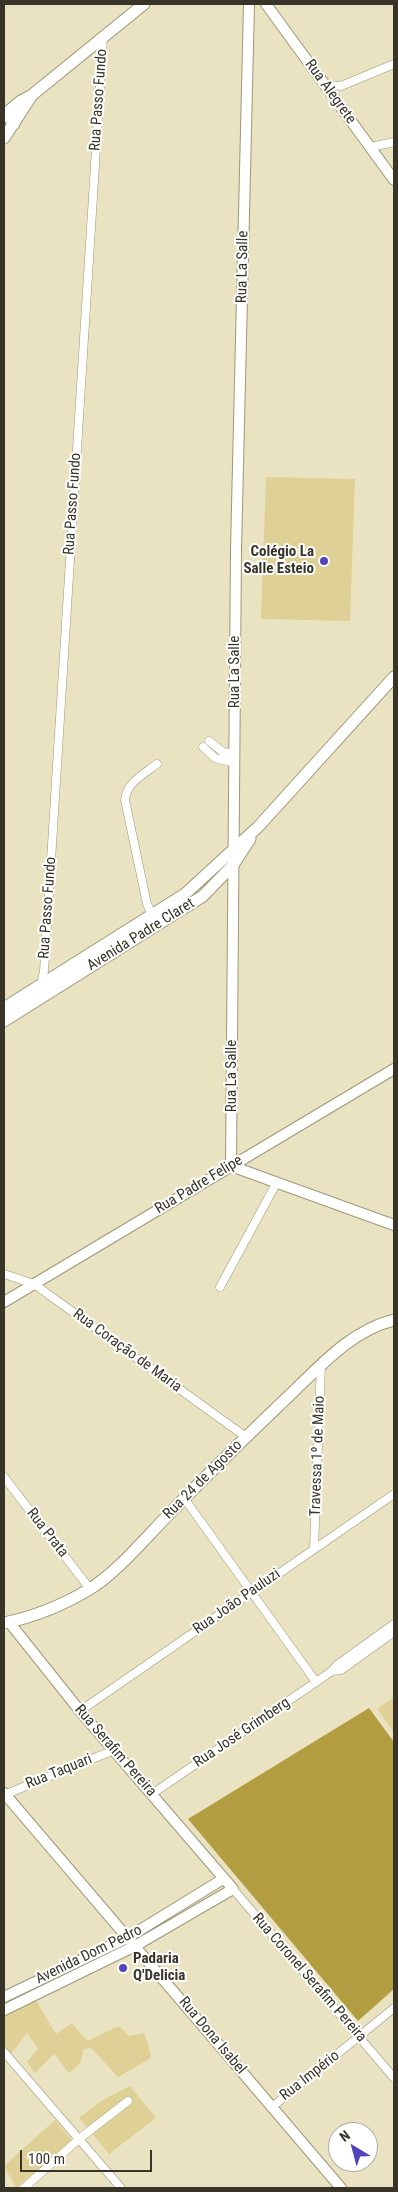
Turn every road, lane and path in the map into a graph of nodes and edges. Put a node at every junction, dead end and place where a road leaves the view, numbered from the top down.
1 (144, 4) edge
2 (249, 4) edge
3 (266, 4) edge
4 (102, 38) junction
5 (394, 64) edge
6 (326, 85) junction
7 (32, 95) junction
8 (4, 115) edge
9 (14, 124) junction
10 (4, 138) edge
11 (394, 142) edge
12 (371, 148) junction
13 (394, 180) edge
14 (394, 678) edge
15 (210, 740) dead end
16 (203, 747) dead end
17 (234, 759) junction
18 (157, 764) dead end
19 (258, 827) junction
20 (235, 847) junction
21 (234, 865) junction
22 (152, 916) junction
23 (46, 985) junction
24 (20, 1005) junction
25 (4, 1008) edge
26 (4, 1021) edge
27 (394, 1069) edge
28 (231, 1166) junction
29 (276, 1182) junction
30 (394, 1225) edge
31 (4, 1274) edge
32 (34, 1284) junction
33 (220, 1287) dead end
34 (4, 1302) edge
35 (394, 1320) edge
36 (322, 1365) junction
37 (246, 1437) junction
38 (4, 1477) edge
39 (394, 1494) edge
40 (184, 1498) junction
41 (314, 1548) junction
42 (90, 1589) junction
43 (253, 1592) junction
44 (6, 1623) edge
45 (394, 1624) edge
46 (394, 1632) edge
47 (332, 1671) junction
48 (316, 1682) junction
49 (80, 1710) junction
50 (114, 1750) junction
51 (4, 1794) edge
52 (152, 1794) junction
53 (223, 1878) junction
54 (232, 1888) junction
55 (127, 1938) junction
56 (135, 1946) junction
57 (89, 1955) junction
58 (94, 1966) junction
59 (49, 1974) junction
60 (55, 1985) junction
61 (7, 1995) edge
62 (15, 2004) junction
63 (394, 2008) edge
64 (4, 2010) edge
65 (360, 2037) junction
66 (4, 2052) edge
67 (394, 2078) edge
68 (128, 2101) dead end
69 (272, 2107) junction
70 (79, 2139) junction
71 (24, 2188) edge
72 (122, 2188) edge
73 (341, 2188) edge

1 - 4 main road
2 - 17 street, Rua La Salle
3 - 6 street, Rua Alegrete
4 - 7 main road
4 - 23 street, Rua Passo Fundo
5 - 6 street
6 - 12 street, Rua Alegrete
7 - 8 main road
7 - 9 main road
8 - 9 main road
9 - 10 main road
11 - 12 street
12 - 13 street, Rua Alegrete
14 - 19 main road, Avenida Padre Claret
15 - 17 street
16 - 17 street
17 - 20 street, Rua La Salle
18 - 22 street
19 - 20 main road, Avenida Padre Claret
19 - 21 main road, Avenida Padre Claret
20 - 21 street, Rua La Salle
20 - 22 main road, Avenida Padre Claret
21 - 23 main road, Avenida Padre Claret
21 - 28 street, Rua La Salle
22 - 23 main road, Avenida Padre Claret
23 - 24 main road, Avenida Padre Claret
24 - 25 main road, Avenida Padre Claret
24 - 26 main road, Avenida Padre Claret
27 - 28 street, Rua Padre Felipe
28 - 29 street
28 - 32 street, Rua Padre Felipe
29 - 30 street
29 - 33 street
31 - 32 street, Rua Coração de Maria
32 - 34 street, Rua Padre Felipe
32 - 37 street, Rua Coração de Maria
35 - 36 main road, Rua 24 de Agosto
36 - 37 main road, Rua 24 de Agosto
36 - 41 street, Travessa 1º de Maio
37 - 40 main road, Rua 24 de Agosto
38 - 42 street, Rua Prata
39 - 41 street, Rua João Pauluzi
40 - 42 main road, Rua 24 de Agosto
40 - 43 street
41 - 43 street, Rua João Pauluzi
42 - 44 main road, Rua 24 de Agosto
43 - 48 street
43 - 49 street, Rua João Pauluzi
44 - 49 street, Rua Serafim Pereira
45 - 47 street, Rua José Grimberg
46 - 47 street, Rua José Grimberg
47 - 48 street, Rua José Grimberg
48 - 52 street, Rua José Grimberg
49 - 50 street, Rua Serafim Pereira
50 - 51 street, Rua Taquari
50 - 52 street, Rua Serafim Pereira
51 - 55 street, Rua Dona Isabel
52 - 53 street, Rua Serafim Pereira
53 - 54 street, Rua Coronel Serafim Pereira
53 - 55 street, Avenida Dom Pedro
54 - 56 street, Avenida Dom Pedro
54 - 65 street, Rua Coronel Serafim Pereira
55 - 56 street, Rua Dona Isabel
55 - 57 street, Avenida Dom Pedro
56 - 58 street, Avenida Dom Pedro
56 - 69 street, Rua Dona Isabel
57 - 58 street
57 - 59 street, Avenida Dom Pedro
58 - 60 street, Avenida Dom Pedro
59 - 60 street
59 - 61 street, Avenida Dom Pedro
60 - 62 street, Avenida Dom Pedro
61 - 62 street
62 - 64 street, Avenida Dom Pedro
63 - 65 street, Rua Império
65 - 67 street, Rua Coronel Serafim Pereira
65 - 69 street, Rua Império
66 - 70 street
68 - 70 street
69 - 73 street, Rua Dona Isabel
70 - 71 street
70 - 72 street

